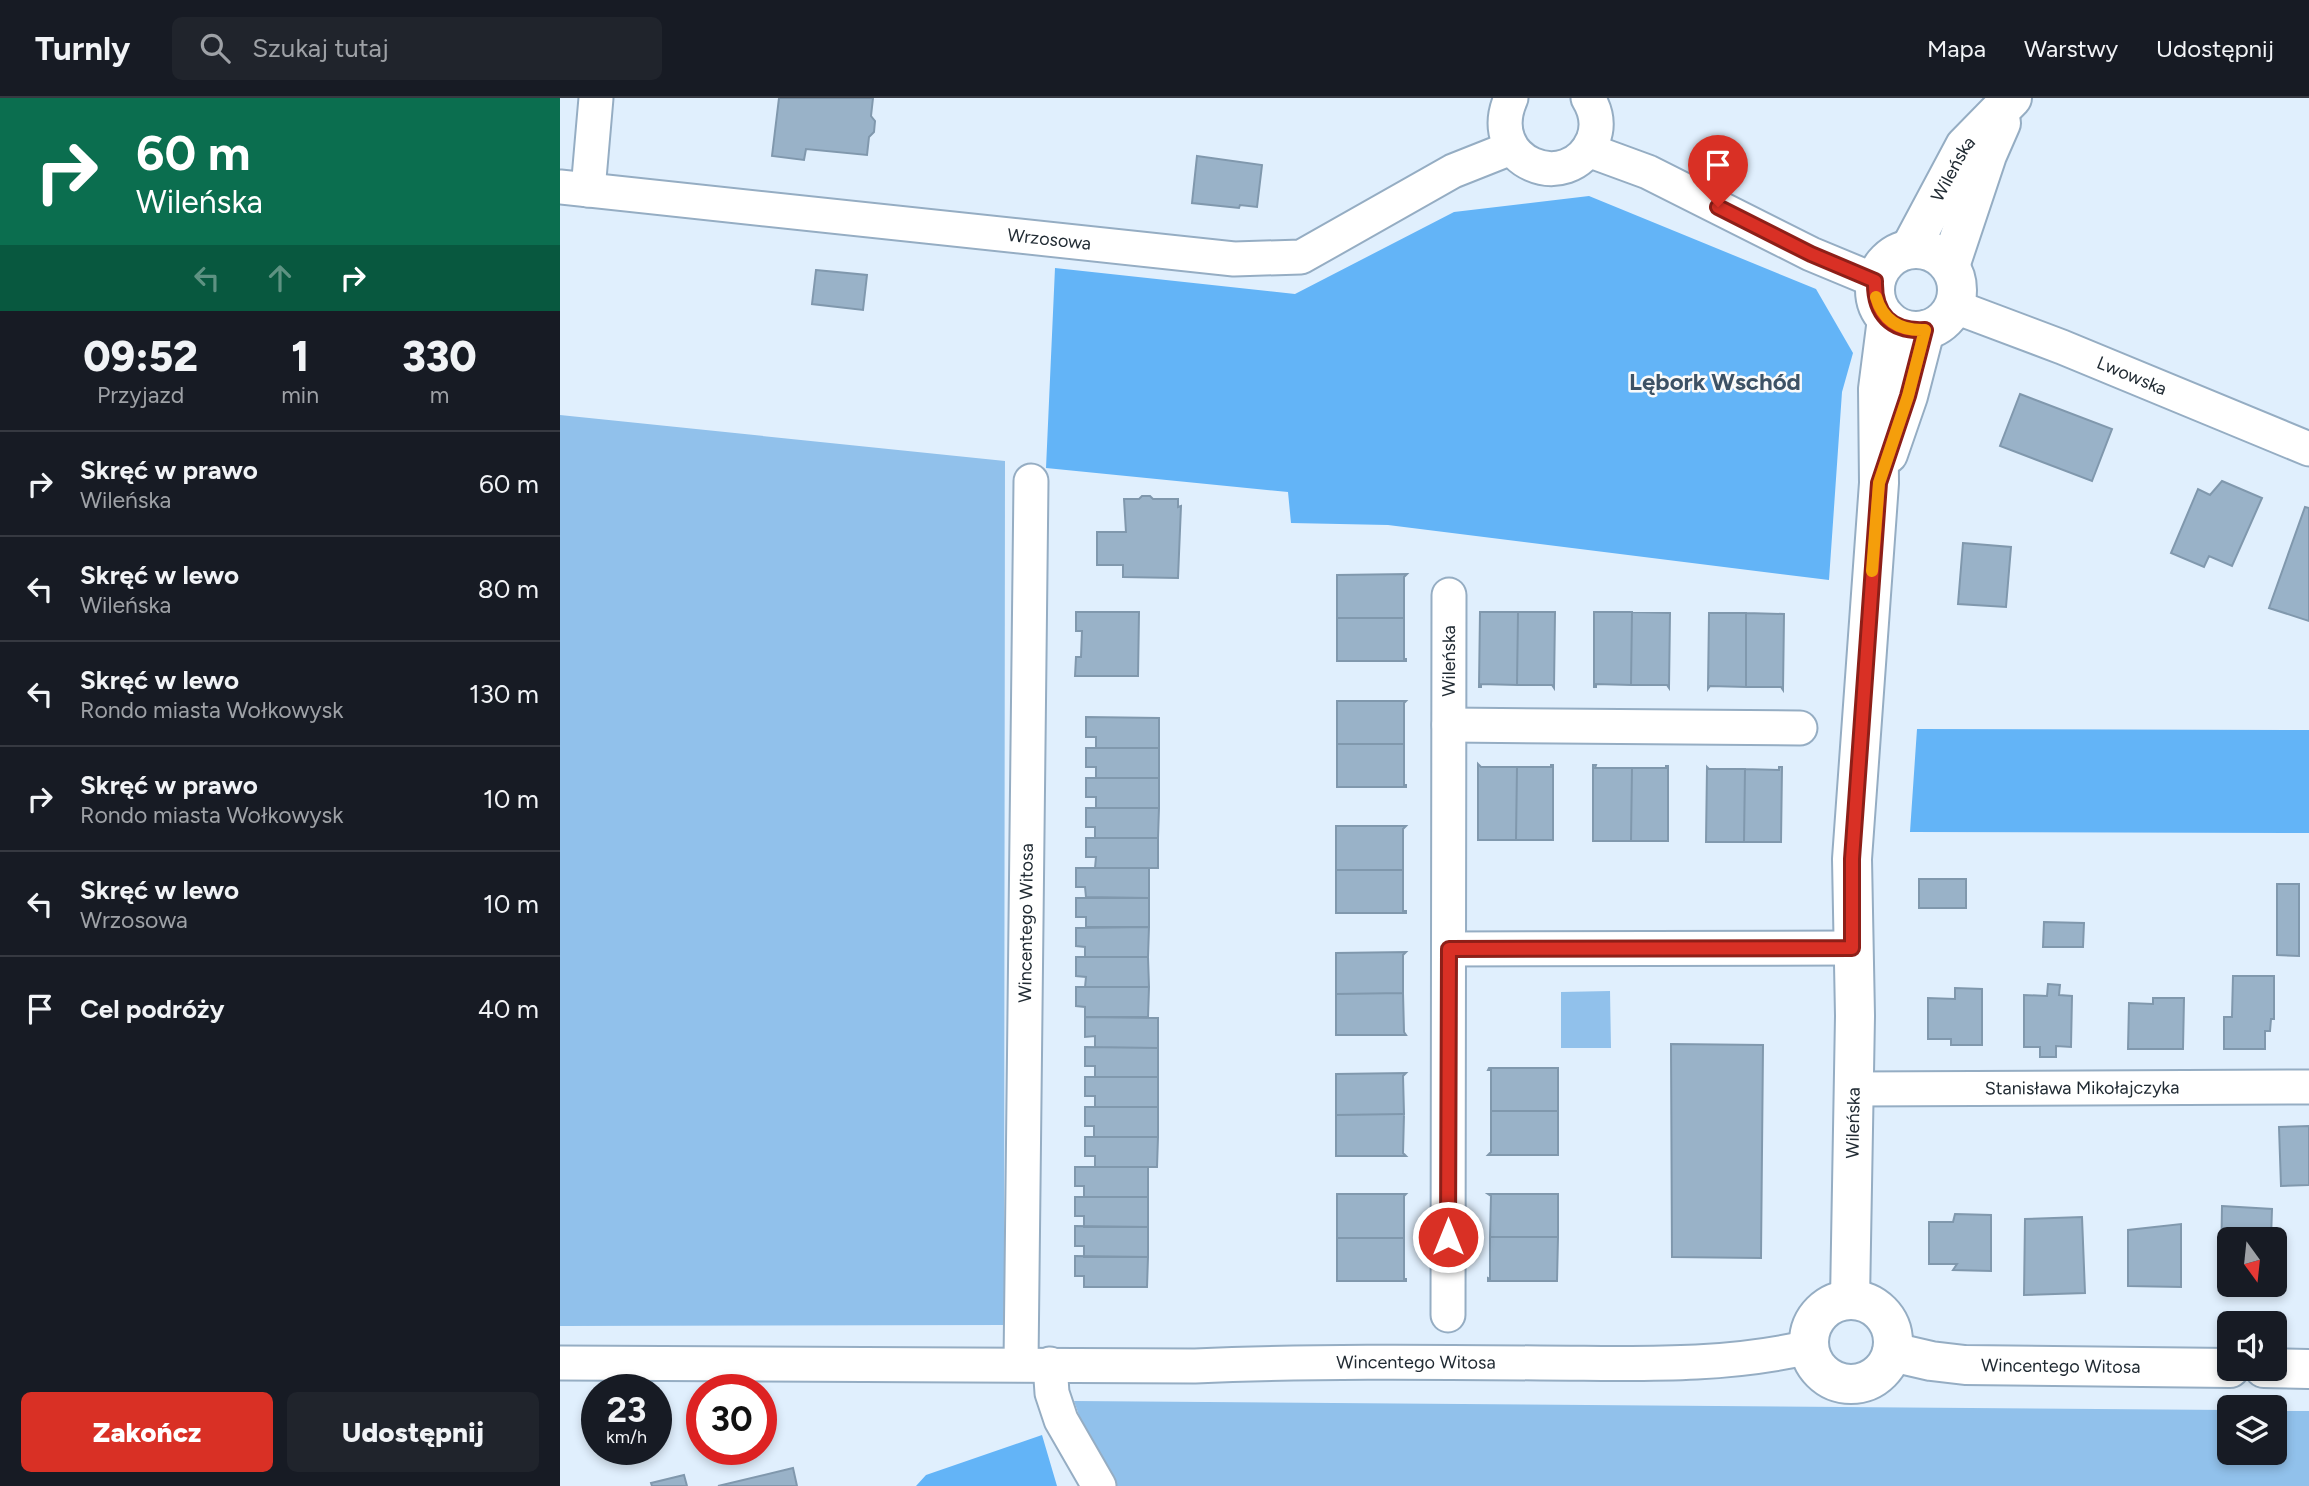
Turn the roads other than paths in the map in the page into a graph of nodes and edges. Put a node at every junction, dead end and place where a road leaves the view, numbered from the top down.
1 (596, 98) edge
2 (1511, 98) edge
3 (1588, 98) edge
4 (2011, 98) edge
5 (1511, 148) junction
6 (1588, 150) junction
7 (574, 188) edge
8 (1910, 249) junction
9 (1950, 266) junction
10 (1875, 281) junction
11 (1887, 318) junction
12 (1939, 318) junction
13 (2309, 449) edge
14 (1031, 481) dead end
15 (1879, 483) junction
16 (1449, 595) dead end
17 (1449, 725) junction
18 (1800, 728) dead end
19 (1852, 948) junction
20 (1449, 949) junction
21 (2309, 1087) edge
22 (1854, 1088) junction
23 (1850, 1300) junction
24 (1448, 1315) dead end
25 (1809, 1347) junction
26 (1892, 1352) junction
27 (560, 1363) edge
28 (1036, 1364) junction
29 (2217, 1368) edge
30 (2287, 1369) edge
31 (2309, 1369) edge
32 (1100, 1486) edge

1 - 7 street
2 - 5 street
3 - 6 street
4 - 8 main road, Wileńska
4 - 9 main road, Wileńska
5 - 6 street
5 - 7 street, Wrzosowa
6 - 10 street
8 - 9 main road
8 - 10 main road
9 - 12 main road
10 - 11 main road
11 - 12 main road
11 - 15 main road, Wileńska
12 - 13 street, Lwowska
12 - 15 main road, Wileńska
14 - 28 street, Wincentego Witosa
15 - 19 main road, Wileńska
16 - 17 street, Wileńska
17 - 18 street
17 - 20 street, Wileńska
19 - 20 street
19 - 22 main road, Wileńska
20 - 24 street, Wileńska
21 - 22 street, Stanisława Mikołajczyka
22 - 23 main road, Wileńska
23 - 25 main road
23 - 26 main road
25 - 26 main road
25 - 28 street, Wincentego Witosa
26 - 29 main road, Wincentego Witosa
27 - 28 street, Wincentego Witosa
28 - 32 street
30 - 31 main road

